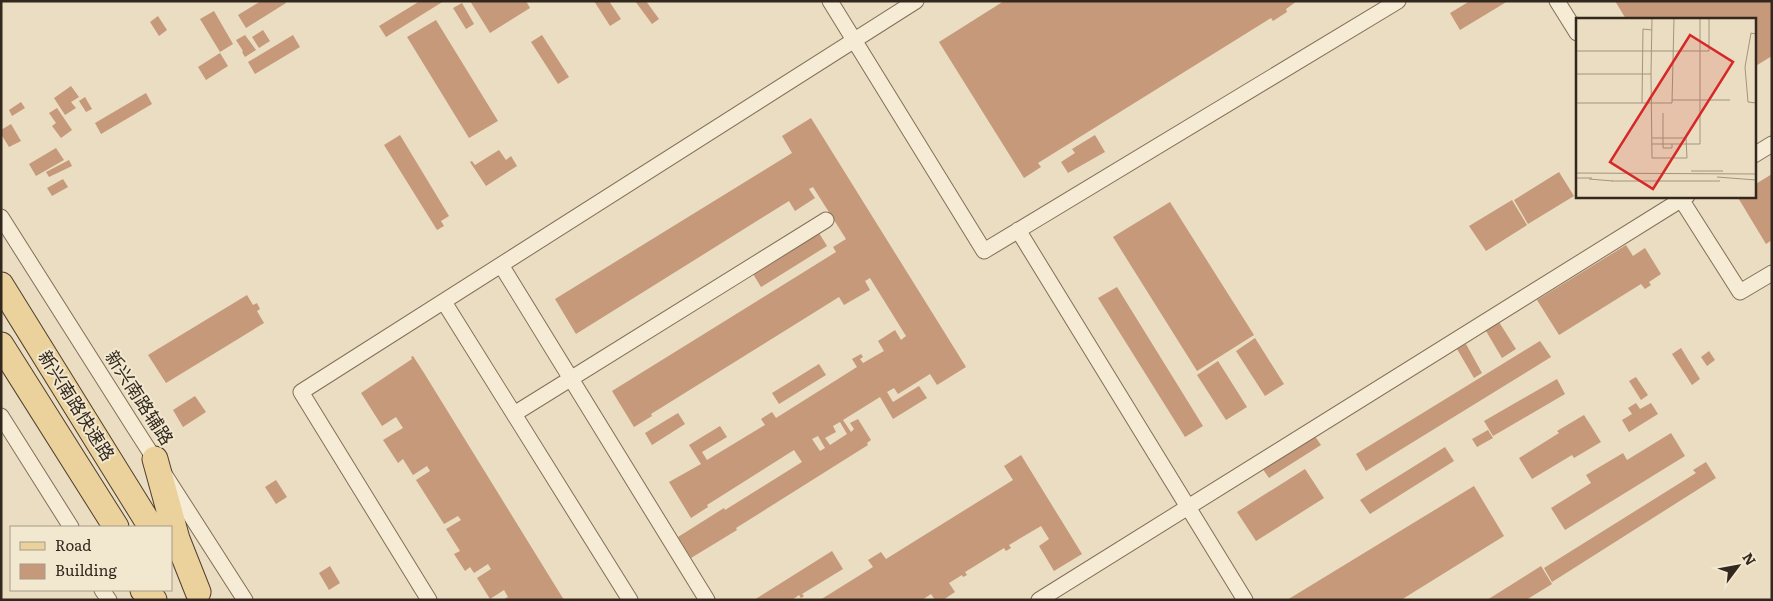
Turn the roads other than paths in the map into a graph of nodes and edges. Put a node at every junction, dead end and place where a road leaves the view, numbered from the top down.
1 (830, 1) edge
2 (916, 1) edge
3 (1398, 1) edge
4 (1556, 1) edge
5 (1576, 31) edge
6 (854, 41) junction
7 (1772, 144) edge
8 (1756, 154) edge
9 (1681, 198) edge
10 (1684, 198) edge
11 (1, 216) edge
12 (826, 220) dead end
13 (1018, 230) junction
14 (502, 265) junction
15 (1772, 273) edge
16 (1, 285) edge
17 (444, 302) junction
18 (1, 345) edge
19 (571, 378) junction
20 (514, 414) junction
21 (1, 416) edge
22 (155, 459) junction
23 (1188, 507) junction
24 (70, 526) edge
25 (115, 526) edge
26 (150, 526) edge
27 (172, 557) edge
28 (144, 591) edge
29 (201, 596) edge
30 (154, 600) edge
31 (245, 600) edge
32 (429, 600) edge
33 (630, 600) edge
34 (707, 600) edge
35 (1039, 600) edge
36 (1245, 600) edge

1 - 6 street
2 - 6 street
3 - 13 street
4 - 5 street
6 - 13 street
6 - 14 street
7 - 8 street
9 - 23 street
10 - 15 street
11 - 22 street, 新兴南路辅路
12 - 19 street
13 - 23 street
14 - 17 street
14 - 19 street
16 - 26 main road, 新兴南路快速路
17 - 20 street
17 - 32 street
18 - 25 main road, 新兴南路快速路
19 - 20 street
19 - 34 street
20 - 33 street
21 - 24 street
22 - 29 main road
22 - 31 street, 新兴南路辅路
23 - 35 street
23 - 36 street
27 - 29 main road
28 - 30 main road

